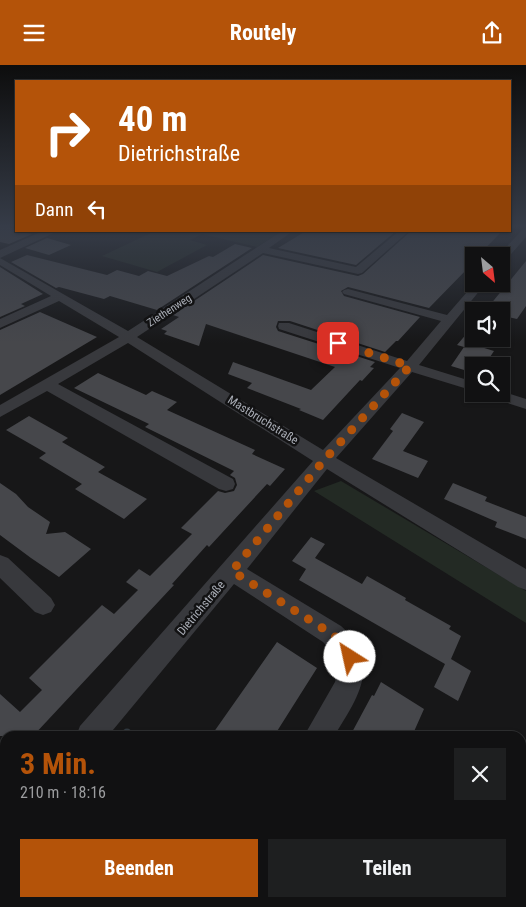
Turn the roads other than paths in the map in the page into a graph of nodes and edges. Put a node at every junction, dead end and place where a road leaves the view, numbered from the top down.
1 (5, 264) edge
2 (240, 264) edge
3 (329, 264) edge
4 (366, 264) edge
5 (348, 292) dead end
6 (472, 293) edge
7 (59, 297) junction
8 (448, 319) junction
9 (0, 324) edge
10 (284, 326) dead end
11 (128, 337) junction
12 (410, 366) junction
13 (46, 384) junction
14 (465, 384) edge
15 (510, 399) edge
16 (526, 404) edge
17 (0, 412) edge
18 (325, 459) junction
19 (226, 484) dead end
20 (0, 564) edge
21 (232, 571) junction
22 (526, 580) edge
23 (43, 605) dead end
24 (94, 731) edge
25 (321, 731) edge

1 - 7 street, Mastbruchstraße
2 - 11 street, Ziethenweg
3 - 4 street
5 - 8 street
6 - 8 street, Dietrichstraße
7 - 9 street
7 - 11 street, Mastbruchstraße
8 - 12 street, Dietrichstraße
10 - 12 street
11 - 13 street, Ziethenweg
11 - 18 street, Mastbruchstraße
12 - 14 street
12 - 18 street, Dietrichstraße
13 - 17 street, Ziethenweg
13 - 19 street
15 - 16 street
18 - 21 street, Dietrichstraße
18 - 22 street, Mastbruchstraße
20 - 23 street
21 - 24 street, Dietrichstraße
21 - 25 street

